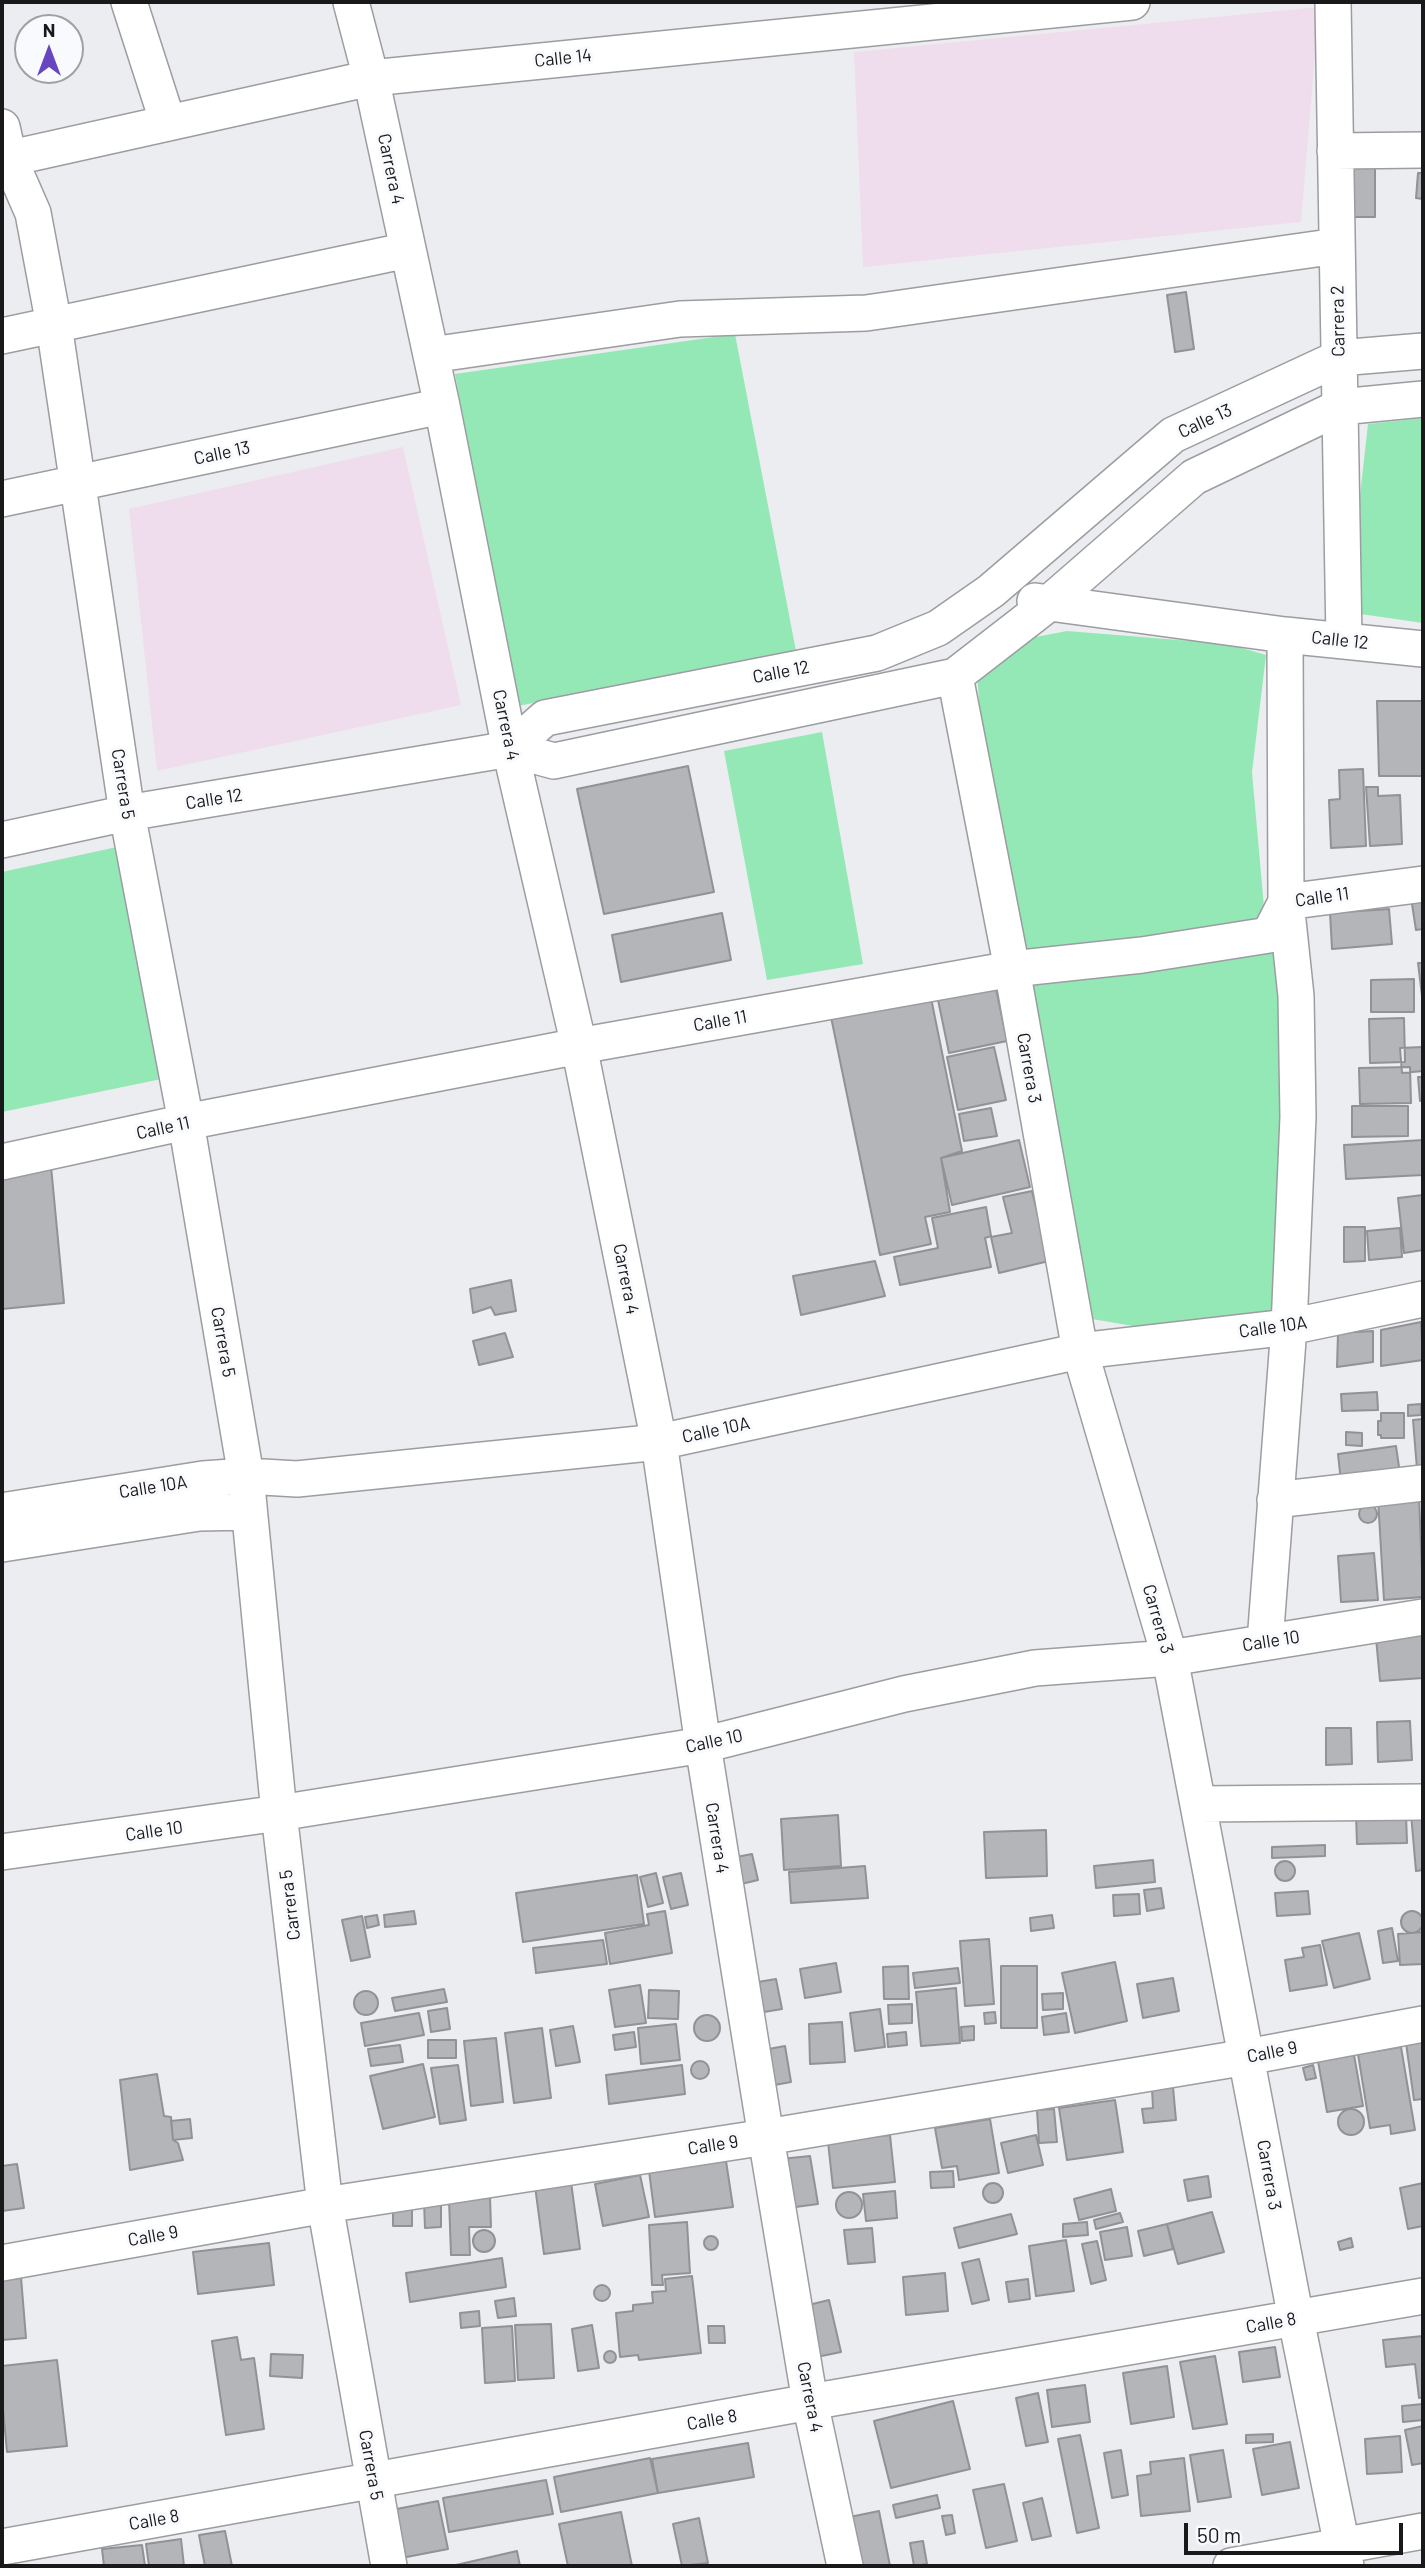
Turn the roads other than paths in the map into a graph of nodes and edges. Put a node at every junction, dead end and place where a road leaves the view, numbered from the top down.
1 (129, 2) edge
2 (351, 2) edge
3 (1132, 2) edge
4 (1333, 2) edge
5 (837, 16) edge
6 (371, 78) junction
7 (168, 123) junction
8 (4, 148) edge
9 (1423, 150) edge
10 (1335, 151) junction
11 (1337, 246) junction
12 (408, 250) junction
13 (54, 325) junction
14 (2, 336) edge
15 (1423, 351) edge
16 (431, 355) junction
17 (1339, 358) junction
18 (1423, 399) edge
19 (442, 406) junction
20 (1340, 407) junction
21 (78, 483) junction
22 (2, 499) edge
23 (991, 591) junction
24 (1048, 604) junction
25 (1286, 635) junction
26 (1344, 640) junction
27 (1423, 649) edge
28 (955, 676) junction
29 (510, 749) junction
30 (127, 813) junction
31 (2, 841) edge
32 (1423, 884) edge
33 (1286, 902) junction
34 (1012, 969) junction
35 (579, 1045) junction
36 (186, 1122) junction
37 (2, 1163) edge
38 (1423, 1300) edge
39 (1289, 1327) junction
40 (1080, 1351) junction
41 (659, 1442) junction
42 (246, 1476) junction
43 (1423, 1483) edge
44 (1275, 1500) junction
45 (2, 1511) edge
46 (249, 1513) junction
47 (2, 1544) edge
48 (1423, 1617) edge
49 (1265, 1642) junction
50 (1170, 1658) junction
51 (702, 1745) junction
52 (1423, 1802) edge
53 (1199, 1804) junction
54 (279, 1813) junction
55 (2, 1852) edge
56 (1423, 2024) edge
57 (1247, 2057) junction
58 (766, 2137) junction
59 (325, 2205) junction
60 (2, 2263) edge
61 (1423, 2297) edge
62 (1296, 2319) junction
63 (810, 2402) junction
64 (374, 2481) junction
65 (1423, 2531) edge
66 (2, 2547) edge
67 (1343, 2556) edge
68 (389, 2566) edge
69 (845, 2566) edge
70 (1231, 2566) edge

1 - 7 street
2 - 6 street, Carrera 4
3 - 5 street, Calle 14
4 - 10 street, Carrera 2
5 - 6 street, Calle 14
6 - 7 street, Calle 14
6 - 12 street, Carrera 4
7 - 8 street, Calle 14
8 - 13 street, Carrera 5
9 - 10 street
10 - 11 street, Carrera 2
11 - 16 street
11 - 17 street, Carrera 2
12 - 13 street
12 - 16 street, Carrera 4
13 - 14 street
13 - 21 street, Carrera 5
15 - 17 street, Calle 13
16 - 19 street, Carrera 4
17 - 20 street, Carrera 2
17 - 23 street, Calle 13
18 - 20 street
19 - 21 street, Calle 13
19 - 29 street, Carrera 4
20 - 24 street
20 - 26 street, Carrera 2
21 - 22 street, Calle 13
21 - 30 street, Carrera 5
23 - 24 street, Calle 12
23 - 29 street, Calle 12
24 - 25 street, Calle 12
24 - 28 street, Calle 12
25 - 26 street, Calle 12
25 - 33 street
26 - 27 street, Calle 12
28 - 29 street, Calle 12
28 - 34 street, Carrera 3
29 - 30 street, Calle 12
29 - 35 street, Carrera 4
30 - 31 street, Calle 12
30 - 36 street, Carrera 5
32 - 33 street, Calle 11
33 - 34 street, Calle 11
33 - 39 street
34 - 35 street, Calle 11
34 - 40 street, Carrera 3
35 - 36 street, Calle 11
35 - 41 street, Carrera 4
36 - 37 street, Calle 11
36 - 42 street, Carrera 5
38 - 39 street, Calle 10A
39 - 40 street, Calle 10A
39 - 44 street
40 - 41 street, Calle 10A
40 - 50 street, Carrera 3
41 - 42 street, Calle 10A
41 - 51 street, Carrera 4
42 - 45 street, Calle 10A
42 - 46 street, Carrera 5
43 - 44 street
44 - 49 street
46 - 47 street, Calle 10A
46 - 54 street, Carrera 5
48 - 49 street, Calle 10
49 - 50 street, Calle 10
50 - 51 street, Calle 10
50 - 53 street, Carrera 3
51 - 54 street, Calle 10
51 - 58 street, Carrera 4
52 - 53 street
53 - 57 street, Carrera 3
54 - 55 street, Calle 10
54 - 59 street, Carrera 5
56 - 57 street, Calle 9
57 - 58 street, Calle 9
57 - 62 street, Carrera 3
58 - 59 street, Calle 9
58 - 63 street, Carrera 4
59 - 60 street, Calle 9
59 - 64 street, Carrera 5
61 - 62 street, Calle 8
62 - 63 street, Calle 8
62 - 67 street, Carrera 3
63 - 64 street, Calle 8
63 - 69 street, Carrera 4
64 - 66 street, Calle 8
64 - 68 street, Carrera 5
65 - 67 street
67 - 70 street

